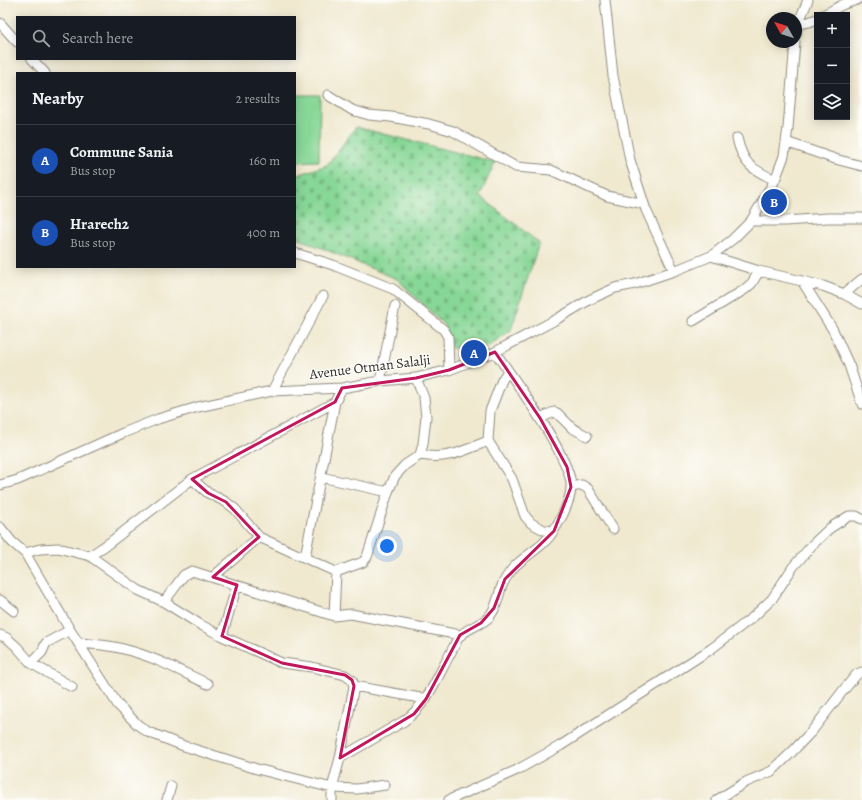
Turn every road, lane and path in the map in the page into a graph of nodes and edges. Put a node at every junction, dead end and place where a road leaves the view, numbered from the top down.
1 (605, 0) edge
2 (808, 0) edge
3 (857, 0) edge
4 (829, 12) edge
5 (802, 14) edge
6 (814, 20) edge
7 (802, 23) edge
8 (0, 24) edge
9 (16, 41) edge
10 (794, 48) edge
11 (33, 60) edge
12 (44, 72) edge
13 (328, 94) dead end
14 (737, 138) dead end
15 (786, 142) junction
16 (862, 166) edge
17 (775, 180) junction
18 (644, 204) junction
19 (862, 218) edge
20 (751, 221) junction
21 (296, 253) edge
22 (711, 256) junction
23 (674, 271) junction
24 (759, 271) junction
25 (862, 279) edge
26 (802, 280) junction
27 (844, 294) junction
28 (323, 296) dead end
29 (862, 304) edge
30 (396, 306) dead end
31 (693, 321) dead end
32 (495, 352) junction
33 (449, 370) junction
34 (508, 371) junction
35 (416, 378) junction
36 (380, 381) junction
37 (342, 388) junction
38 (272, 391) junction
39 (335, 402) junction
40 (862, 404) edge
41 (540, 418) junction
42 (587, 436) dead end
43 (488, 441) junction
44 (420, 455) junction
45 (321, 477) junction
46 (192, 479) junction
47 (0, 485) edge
48 (572, 487) junction
49 (388, 492) junction
50 (862, 519) edge
51 (0, 527) edge
52 (613, 530) dead end
53 (554, 531) junction
54 (259, 536) junction
55 (25, 553) junction
56 (90, 556) junction
57 (305, 557) junction
58 (336, 572) junction
59 (213, 577) junction
60 (237, 585) junction
61 (0, 600) edge
62 (164, 602) junction
63 (14, 611) dead end
64 (334, 616) junction
65 (70, 630) junction
66 (0, 635) edge
67 (460, 635) junction
68 (222, 636) junction
69 (78, 643) junction
70 (31, 664) junction
71 (862, 672) edge
72 (208, 684) dead end
73 (354, 686) junction
74 (72, 687) dead end
75 (426, 699) junction
76 (340, 758) junction
77 (385, 785) dead end
78 (171, 786) dead end
79 (332, 788) junction
80 (167, 800) edge
81 (332, 800) edge
82 (449, 800) edge
83 (717, 800) edge

1 - 18 street
2 - 5 street
3 - 4 street
6 - 7 street
8 - 9 street
10 - 15 street, Avenue Otman Salalji
11 - 12 street
13 - 18 street
14 - 17 street
15 - 16 street
15 - 17 street, Avenue Otman Salalji
17 - 20 street, Avenue Otman Salalji
18 - 23 street
19 - 20 street
20 - 22 street, Avenue Otman Salalji
21 - 33 street
22 - 23 street, Avenue Otman Salalji
22 - 24 street
23 - 32 street, Avenue Otman Salalji
24 - 26 street
24 - 31 street
25 - 27 street
26 - 27 street
26 - 40 street
27 - 29 street
28 - 38 street
30 - 36 street
32 - 33 street, Avenue Otman Salalji
32 - 34 street
33 - 35 street, Avenue Otman Salalji
34 - 41 street
34 - 43 street
35 - 36 street, Avenue Otman Salalji
35 - 44 street
36 - 37 street, Avenue Otman Salalji
37 - 38 street, Avenue Otman Salalji
37 - 39 street
38 - 47 street, Avenue Otman Salalji
39 - 45 street
39 - 46 street
41 - 42 street
41 - 48 street
43 - 44 street
43 - 53 street
44 - 49 street
45 - 49 street
45 - 57 street
46 - 54 street
46 - 56 street
48 - 52 street
48 - 53 street
49 - 58 street
50 - 82 street
51 - 55 street
53 - 67 street
54 - 57 street
54 - 59 street
55 - 56 street
55 - 65 street
56 - 62 street
57 - 58 street
58 - 64 street
59 - 60 street
59 - 62 street
60 - 64 street
60 - 68 street
61 - 63 street
62 - 68 street
64 - 67 street
65 - 69 street
65 - 70 street
66 - 70 street
67 - 75 street
68 - 73 street
69 - 72 street
69 - 79 street
70 - 74 street
71 - 83 street
73 - 75 street
73 - 76 street
75 - 76 street
76 - 79 street
77 - 79 street
78 - 80 street
79 - 81 street

